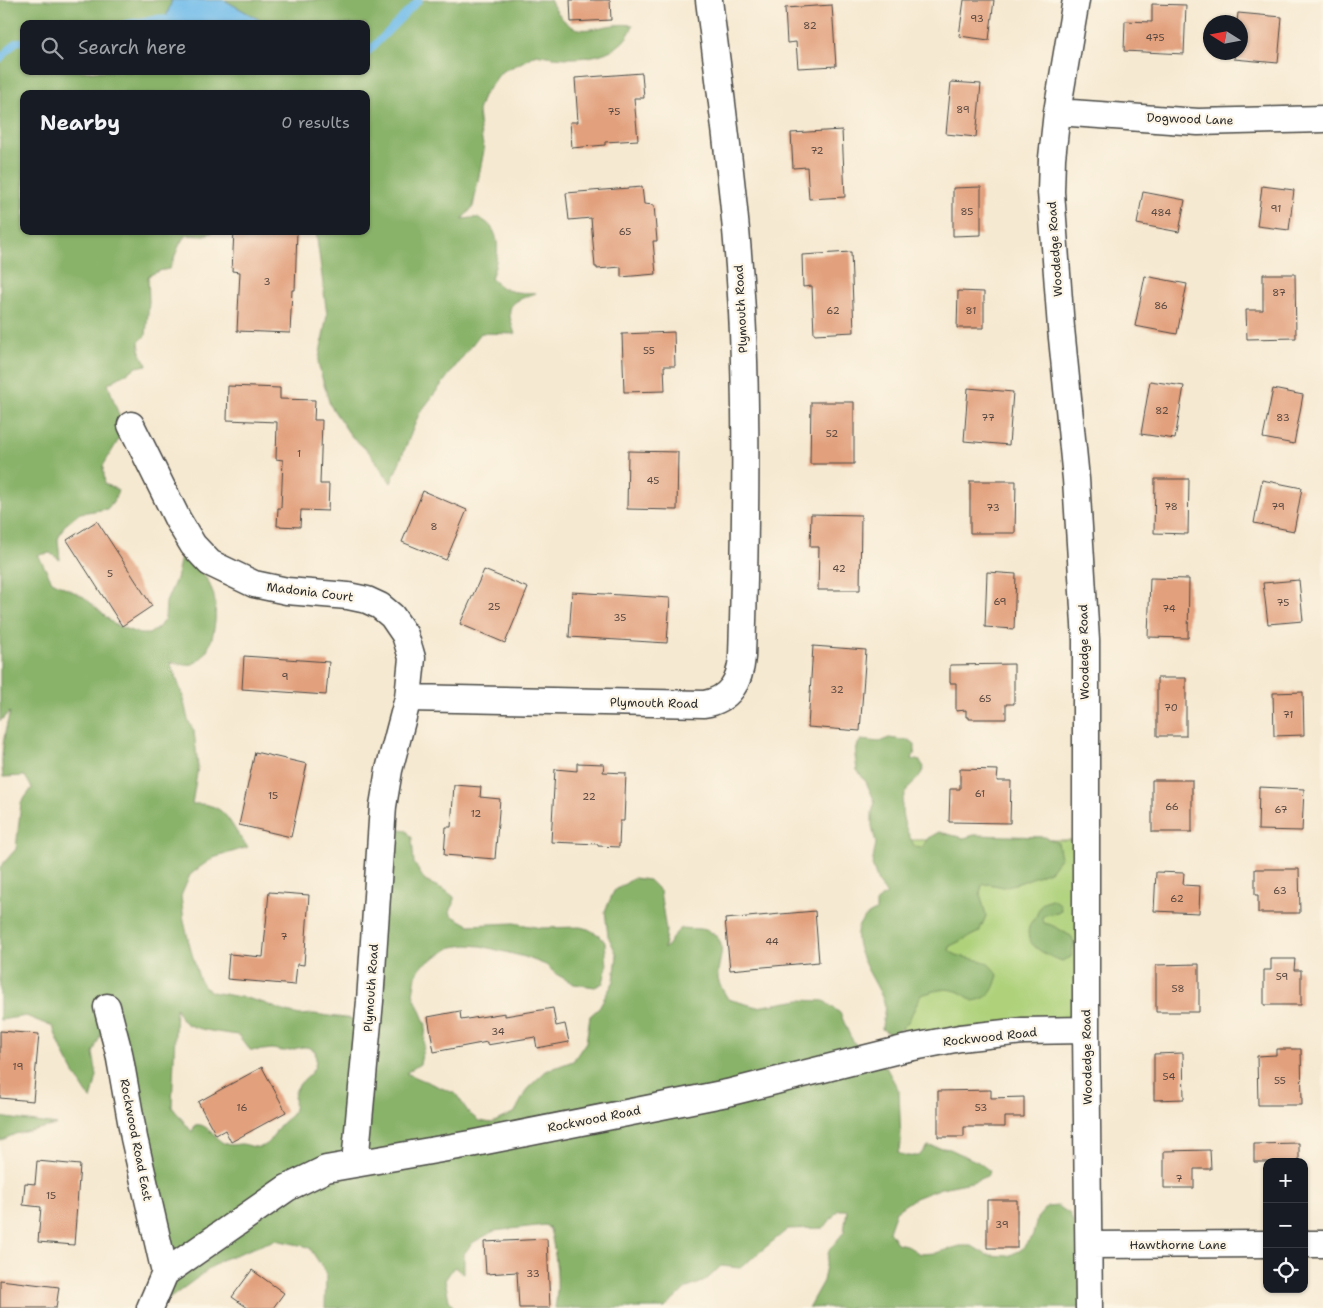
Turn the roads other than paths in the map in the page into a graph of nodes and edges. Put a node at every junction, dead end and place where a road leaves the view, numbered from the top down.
1 (709, 0) edge
2 (1076, 0) edge
3 (1057, 112) junction
4 (1323, 119) edge
5 (131, 425) dead end
6 (408, 698) junction
7 (107, 1007) dead end
8 (1086, 1030) junction
9 (355, 1163) junction
10 (1263, 1244) edge
11 (1308, 1244) edge
12 (1323, 1244) edge
13 (1089, 1245) junction
14 (165, 1273) junction
15 (150, 1308) edge
16 (1089, 1308) edge

1 - 6 street, Plymouth Road
2 - 3 street, Woodedge Road
3 - 4 street, Dogwood Lane
3 - 8 street, Woodedge Road
5 - 6 street, Madonia Court
6 - 9 street, Plymouth Road
7 - 14 street, Rockwood Road East
8 - 9 street, Rockwood Road
8 - 13 street, Woodedge Road
9 - 14 street, Rockwood Road
10 - 13 street, Hawthorne Lane
11 - 12 street
13 - 16 street, Woodedge Road
14 - 15 street

